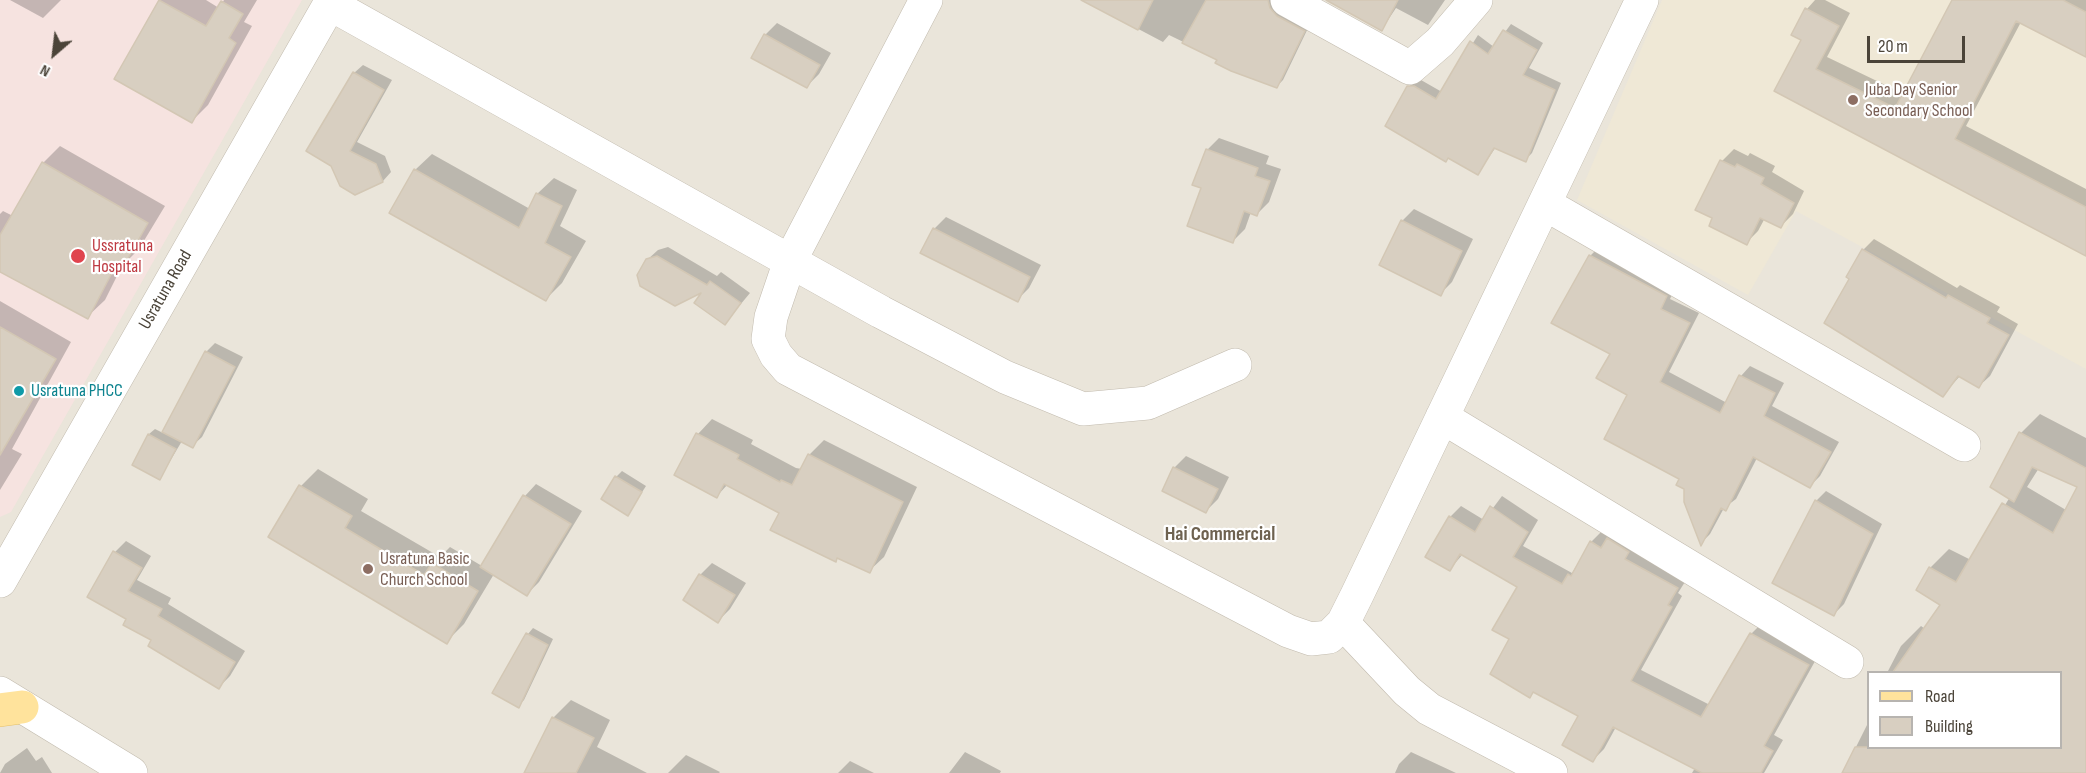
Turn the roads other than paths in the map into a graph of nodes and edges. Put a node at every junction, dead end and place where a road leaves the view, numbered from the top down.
1 (926, 0) edge
2 (1287, 0) edge
3 (1476, 0) edge
4 (1642, 0) edge
5 (331, 2) edge
6 (1545, 204) junction
7 (790, 261) junction
8 (1235, 365) dead end
9 (1442, 417) junction
10 (1964, 445) dead end
11 (0, 581) edge
12 (1343, 622) junction
13 (1847, 662) dead end
14 (7, 703) edge
15 (131, 773) edge
16 (1551, 773) edge

1 - 7 street
2 - 3 street
4 - 6 street
5 - 7 street
5 - 11 street, Usratuna Road
6 - 9 street
6 - 10 street
7 - 8 street
7 - 12 street
9 - 12 street
9 - 13 street
12 - 16 street
14 - 15 street

